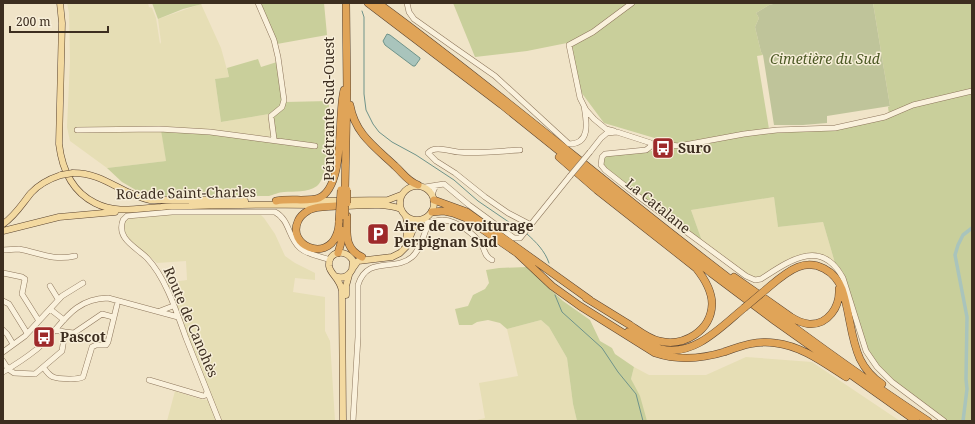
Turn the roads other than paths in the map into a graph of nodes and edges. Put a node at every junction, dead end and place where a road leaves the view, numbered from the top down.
1 (60, 3) edge
2 (258, 3) edge
3 (368, 3) edge
4 (378, 3) edge
5 (407, 3) edge
6 (632, 3) edge
7 (344, 4) edge
8 (346, 90) junction
9 (972, 91) edge
10 (60, 95) junction
11 (584, 106) junction
12 (600, 124) junction
13 (528, 126) junction
14 (77, 130) dead end
15 (617, 132) junction
16 (601, 138) junction
17 (274, 139) junction
18 (651, 143) junction
19 (315, 146) dead end
20 (520, 150) dead end
21 (436, 185) junction
22 (422, 186) junction
23 (344, 190) junction
24 (401, 195) junction
25 (433, 197) junction
26 (222, 201) junction
27 (276, 201) junction
28 (190, 206) junction
29 (336, 206) junction
30 (401, 210) junction
31 (432, 212) junction
32 (343, 217) junction
33 (406, 217) junction
34 (424, 220) junction
35 (3, 224) edge
36 (531, 225) junction
37 (3, 231) edge
38 (3, 250) edge
39 (338, 253) junction
40 (698, 254) junction
41 (75, 256) dead end
42 (350, 256) junction
43 (362, 257) junction
44 (330, 260) junction
45 (492, 260) dead end
46 (353, 268) junction
47 (3, 273) edge
48 (349, 275) junction
49 (335, 276) junction
50 (836, 279) junction
51 (83, 283) dead end
52 (50, 286) dead end
53 (586, 298) junction
54 (58, 299) junction
55 (3, 301) edge
56 (116, 305) dead end
57 (174, 306) junction
58 (580, 306) junction
59 (50, 309) junction
60 (160, 311) junction
61 (114, 317) junction
62 (178, 317) junction
63 (64, 320) junction
64 (39, 321) junction
65 (3, 330) edge
66 (54, 330) junction
67 (64, 332) junction
68 (27, 333) junction
69 (642, 339) junction
70 (13, 344) junction
71 (3, 352) edge
72 (3, 361) edge
73 (44, 368) junction
74 (5, 370) edge
75 (149, 380) dead end
76 (207, 391) junction
77 (878, 394) junction
78 (909, 408) junction
79 (219, 421) edge
80 (343, 421) edge
81 (346, 421) edge
82 (353, 421) edge
83 (916, 421) edge
84 (928, 421) edge
85 (944, 421) edge

1 - 10 main road, Rocade Saint-Charles
2 - 17 street
3 - 13 highway, La Catalane
4 - 40 highway, La Catalane
5 - 11 street
6 - 11 street
7 - 8 highway, Pénétrante Sud-Ouest
8 - 22 highway
8 - 23 highway, Pénétrante Sud-Ouest
8 - 23 highway, Pénétrante Sud-Ouest
8 - 27 highway
9 - 18 street
10 - 26 main road, Rocade Saint-Charles
10 - 28 main road, Rocade Saint-Charles
11 - 12 street
12 - 15 street
12 - 16 street
13 - 53 highway
13 - 77 highway, La Catalane
14 - 17 street
15 - 16 street
15 - 18 street
16 - 36 street, bridge
17 - 19 street
18 - 85 street
20 - 36 street
21 - 22 street
21 - 25 street
21 - 36 street
22 - 24 main road
22 - 25 main road
23 - 32 highway, bridge
24 - 27 main road, Rocade Saint-Charles
24 - 30 main road
25 - 31 main road
25 - 53 highway
26 - 27 main road, Rocade Saint-Charles
26 - 35 main road, bridge
28 - 29 main road, Rocade Saint-Charles
28 - 37 main road
29 - 30 main road, Rocade Saint-Charles
29 - 32 highway
30 - 33 main road
31 - 34 main road
31 - 58 highway
32 - 39 highway
32 - 42 highway
32 - 43 highway
33 - 34 main road
33 - 43 main road
34 - 45 street
34 - 46 main road
34 - 82 street
38 - 41 street
39 - 42 main road
39 - 44 main road
40 - 50 highway
40 - 78 highway, La Catalane
42 - 43 main road
42 - 46 main road
44 - 49 main road
44 - 57 street, Route de Canohès
46 - 48 main road
47 - 64 street
48 - 49 main road
48 - 81 main road
49 - 80 main road
50 - 69 highway, bridge
50 - 78 highway
51 - 54 street
52 - 54 street
53 - 69 highway
54 - 59 street
55 - 68 street
56 - 61 street
57 - 60 street
57 - 62 street, Route de Canohès
58 - 69 highway
58 - 77 highway
59 - 63 street
59 - 64 street
60 - 62 street
60 - 63 street
61 - 67 street
61 - 73 street
62 - 76 street, Route de Canohès
63 - 66 street
64 - 68 street
65 - 70 street
66 - 67 street
66 - 74 street
67 - 73 street
68 - 70 street
70 - 71 street
72 - 74 street
73 - 74 street
75 - 76 street
76 - 79 street, Route de Canohès
77 - 83 highway, La Catalane
78 - 84 highway, La Catalane

